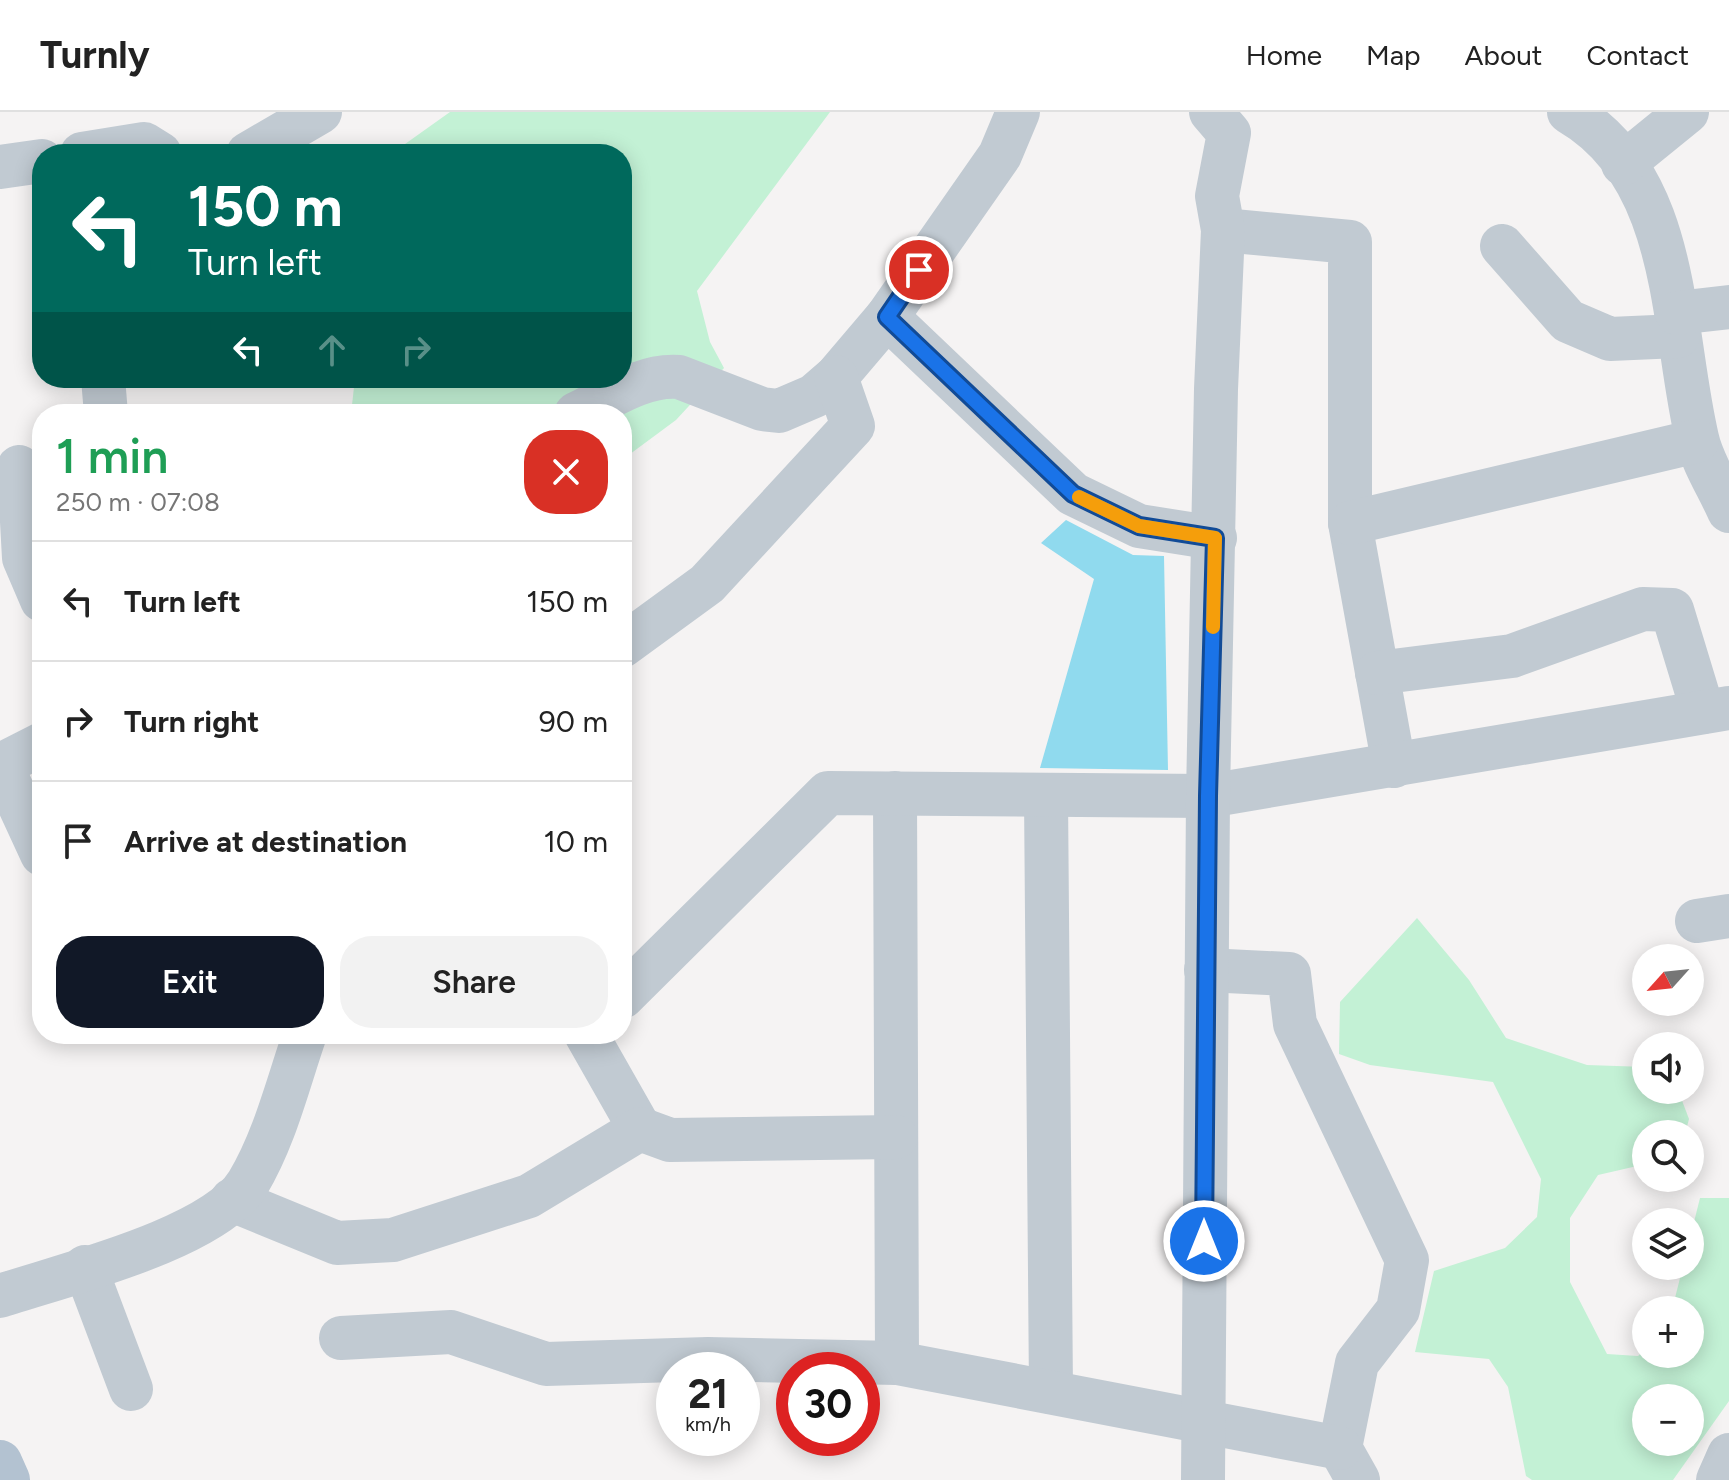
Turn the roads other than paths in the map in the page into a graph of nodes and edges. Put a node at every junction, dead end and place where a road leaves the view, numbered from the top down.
1 (320, 112) edge
2 (1018, 112) edge
3 (1211, 112) edge
4 (1569, 112) edge
5 (1687, 112) edge
6 (265, 144) edge
7 (32, 162) edge
8 (1623, 164) junction
9 (0, 167) edge
10 (1223, 230) junction
11 (1502, 246) dead end
12 (1729, 307) edge
13 (887, 317) junction
14 (1678, 325) junction
15 (836, 377) junction
16 (632, 387) edge
17 (630, 388) edge
18 (597, 404) edge
19 (1707, 425) edge
20 (20, 467) edge
21 (1729, 511) edge
22 (1350, 523) junction
23 (1215, 538) junction
24 (32, 577) edge
25 (632, 639) edge
26 (1377, 673) junction
27 (1716, 710) edge
28 (32, 749) edge
29 (1394, 766) junction
30 (895, 793) junction
31 (1046, 796) junction
32 (1208, 796) junction
33 (32, 832) edge
34 (1206, 970) junction
35 (632, 987) edge
36 (302, 1044) edge
37 (592, 1044) edge
38 (640, 1129) junction
39 (896, 1137) junction
40 (232, 1200) junction
41 (85, 1267) junction
42 (0, 1296) edge
43 (341, 1338) dead end
44 (897, 1363) junction
45 (131, 1389) dead end
46 (1051, 1392) junction
47 (1203, 1421) junction
48 (1729, 1455) edge
49 (0, 1462) edge
50 (1349, 1464) edge
51 (8, 1480) edge
52 (1203, 1480) edge
53 (1718, 1480) edge

1 - 6 street
2 - 13 street
3 - 10 street
4 - 8 street
5 - 8 street
7 - 9 street
8 - 14 street
10 - 22 street
10 - 23 street
11 - 14 street
12 - 14 street
13 - 15 street
13 - 23 street
14 - 19 street
15 - 16 street
15 - 25 street
17 - 18 street
19 - 21 street
19 - 22 street
20 - 24 street
22 - 26 street
23 - 32 street
26 - 27 street
26 - 29 street
27 - 29 street
28 - 33 street
29 - 32 street
30 - 31 street
30 - 35 street
30 - 39 street
31 - 32 street
31 - 46 street
32 - 34 street
34 - 47 street
34 - 50 street
36 - 40 street
37 - 38 street
38 - 39 street
38 - 40 street
39 - 44 street
40 - 41 street
41 - 42 street
41 - 45 street
43 - 44 street
44 - 46 street
46 - 47 street
47 - 50 street
47 - 52 street
48 - 53 street
49 - 51 main road

